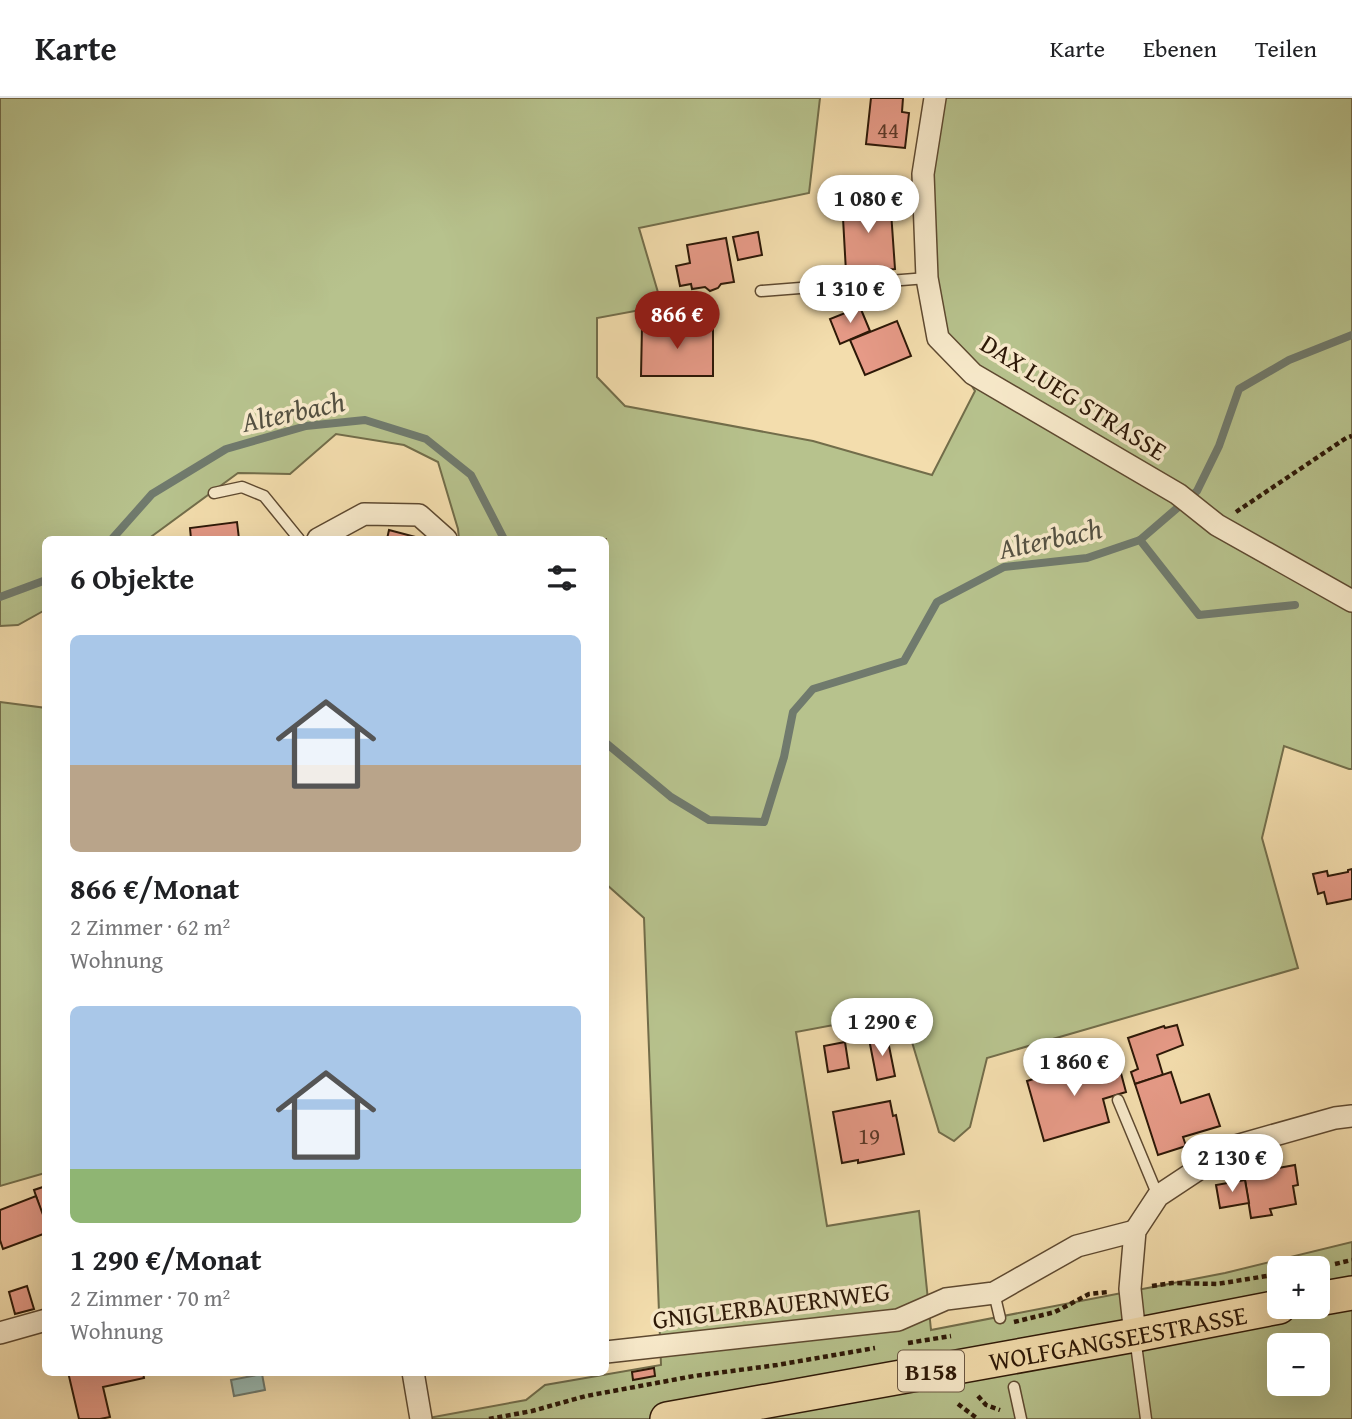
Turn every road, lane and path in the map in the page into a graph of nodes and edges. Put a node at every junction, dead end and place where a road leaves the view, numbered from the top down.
1 (935, 98) edge
2 (927, 278) junction
3 (761, 291) dead end
4 (1352, 436) edge
5 (214, 493) dead end
6 (1217, 525) junction
7 (297, 536) edge
8 (324, 536) edge
9 (443, 536) edge
10 (1352, 601) edge
11 (1118, 1100) dead end
12 (1352, 1116) edge
13 (1158, 1196) junction
14 (1135, 1231) junction
15 (1267, 1276) edge
16 (1130, 1289) junction
17 (994, 1293) junction
18 (1352, 1293) edge
19 (1330, 1297) edge
20 (1267, 1309) edge
21 (42, 1321) edge
22 (1004, 1321) joint
23 (0, 1334) edge
24 (958, 1334) dead end
25 (1135, 1335) junction
26 (906, 1343) dead end
27 (880, 1348) dead end
28 (609, 1352) edge
29 (413, 1376) edge
30 (1014, 1387) dead end
31 (978, 1395) dead end
32 (958, 1404) dead end
33 (1018, 1407) junction
34 (421, 1419) edge
35 (489, 1419) edge
36 (667, 1419) edge
37 (978, 1419) edge
38 (1021, 1419) edge
39 (1146, 1419) edge

1 - 2 street, DAX LUEG STRASSE
2 - 3 lane
2 - 6 street, DAX LUEG STRASSE
4 - 6 path
5 - 7 lane
6 - 10 street
8 - 9 street
11 - 13 lane
12 - 13 street
13 - 14 street
14 - 16 street
14 - 17 street, GNIGLERBAUERNWEG
15 - 16 path
16 - 22 path
16 - 25 street
17 - 22 lane
17 - 28 street, GNIGLERBAUERNWEG
18 - 19 main road
20 - 25 main road, WOLFGANGSEESTRASSE / B158
21 - 23 street
24 - 26 path
25 - 36 main road, WOLFGANGSEESTRASSE / B158
25 - 39 lane
27 - 35 path
29 - 34 street
30 - 33 lane
31 - 33 path
32 - 37 path
33 - 38 lane

